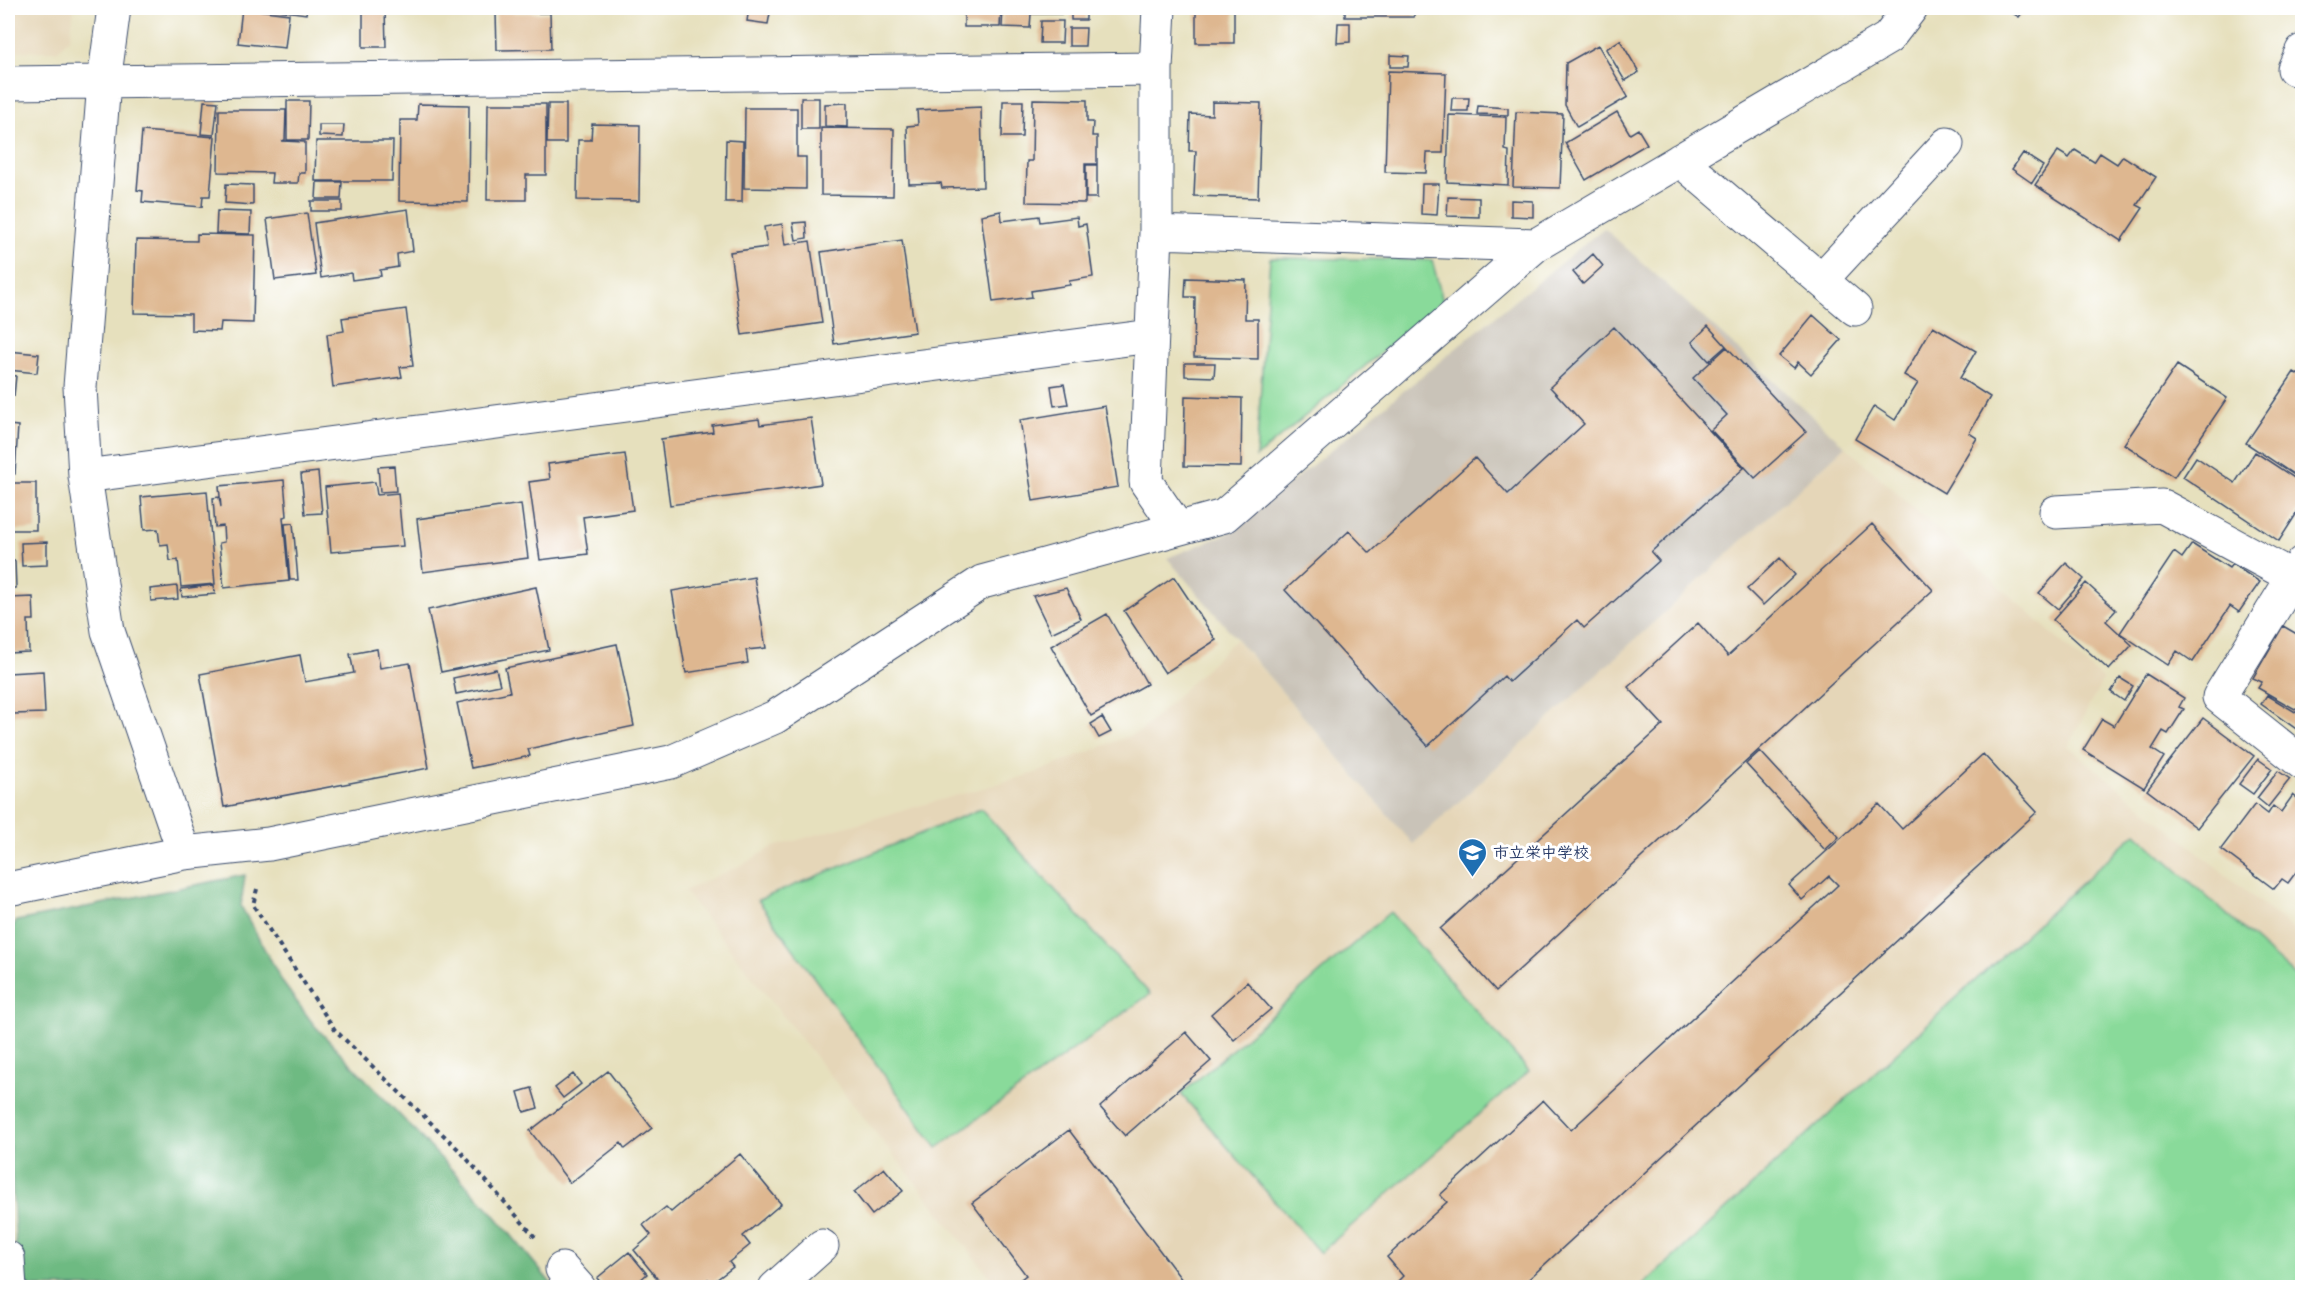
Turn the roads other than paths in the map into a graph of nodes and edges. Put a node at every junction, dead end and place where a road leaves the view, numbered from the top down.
1 (114, 8) edge
2 (1159, 8) edge
3 (1911, 8) edge
4 (1156, 69) junction
5 (104, 82) junction
6 (8, 83) edge
7 (1947, 144) dead end
8 (1680, 160) junction
9 (1156, 232) junction
10 (1536, 245) junction
11 (1821, 280) junction
12 (1855, 309) dead end
13 (1151, 336) junction
14 (85, 476) junction
15 (2056, 512) dead end
16 (1177, 527) junction
17 (2298, 570) edge
18 (2302, 763) edge
19 (184, 853) junction
20 (8, 889) edge
21 (822, 1246) dead end
22 (8, 1258) edge
23 (10, 1287) edge
24 (775, 1287) edge

1 - 5 street
2 - 4 street
3 - 8 street
4 - 5 street
4 - 9 street
5 - 6 street
5 - 14 street
7 - 11 street
8 - 10 street
8 - 11 street
9 - 10 street
9 - 13 street
10 - 16 street
11 - 12 street
13 - 14 street
13 - 16 street
14 - 19 street
15 - 17 street
16 - 19 street
17 - 18 street
19 - 20 street
21 - 24 street
22 - 23 street

